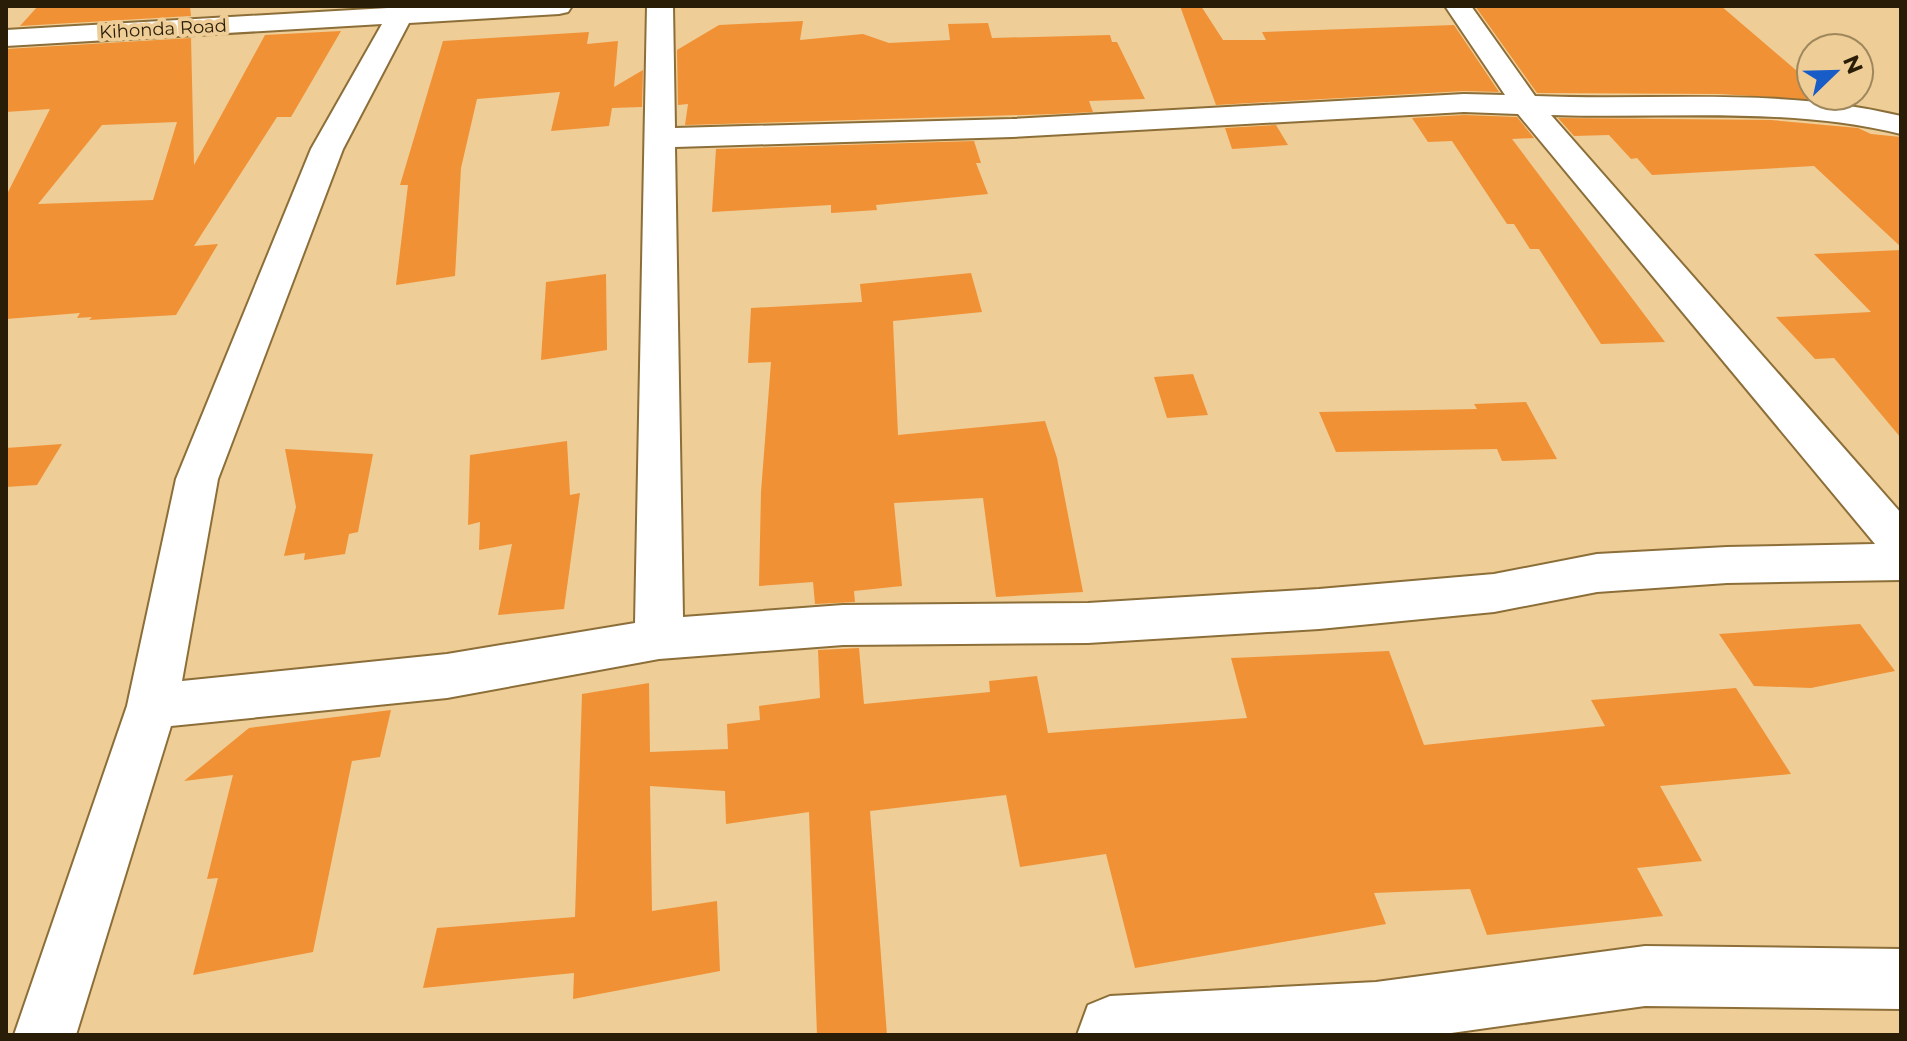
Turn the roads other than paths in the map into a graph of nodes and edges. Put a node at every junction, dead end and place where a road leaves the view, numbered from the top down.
1 (559, 6) edge
2 (660, 6) edge
3 (1458, 6) edge
4 (400, 15) junction
5 (6, 38) edge
6 (1527, 106) junction
7 (1901, 125) edge
8 (659, 138) junction
9 (1901, 544) edge
10 (1901, 562) edge
11 (659, 639) junction
12 (152, 706) junction
13 (1901, 979) edge
14 (45, 1035) edge
15 (1108, 1035) edge

1 - 4 street, Kihonda Road
2 - 8 street
3 - 6 street
4 - 5 street, Kihonda Road
4 - 12 street
6 - 7 street
6 - 8 street
6 - 9 street
8 - 11 street
10 - 11 street
11 - 12 street
12 - 14 street
13 - 15 street

